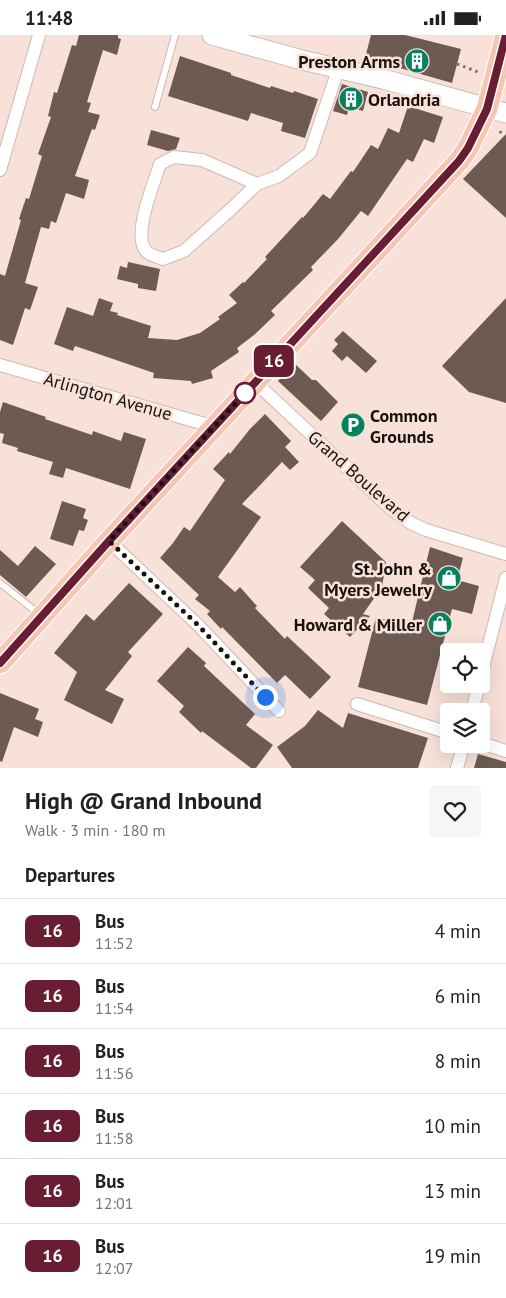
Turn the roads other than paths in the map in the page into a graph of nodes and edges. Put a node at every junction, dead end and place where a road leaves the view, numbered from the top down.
1 (39, 35) edge
2 (175, 35) edge
3 (212, 35) edge
4 (506, 35) edge
5 (250, 40) edge
6 (338, 70) junction
7 (154, 107) dead end
8 (496, 111) edge
9 (0, 170) edge
10 (257, 184) junction
11 (0, 365) edge
12 (255, 382) junction
13 (215, 427) junction
14 (109, 541) junction
15 (506, 553) edge
16 (506, 578) edge
17 (0, 583) edge
18 (42, 616) junction
19 (489, 643) edge
20 (0, 663) edge
21 (356, 704) dead end
22 (279, 711) dead end
23 (440, 730) edge
24 (490, 746) edge
25 (506, 751) edge
26 (461, 753) edge
27 (457, 768) edge

1 - 9 street
2 - 7 lane
3 - 5 main road
4 - 8 main road
5 - 6 main road
6 - 8 main road
6 - 10 street
8 - 12 main road
10 - 10 street
11 - 13 street, Arlington Avenue
12 - 13 main road
12 - 15 street, Grand Boulevard
13 - 14 main road
14 - 18 main road
14 - 22 street
16 - 19 street
17 - 18 lane
18 - 20 main road
21 - 23 street
24 - 25 street
26 - 27 street

